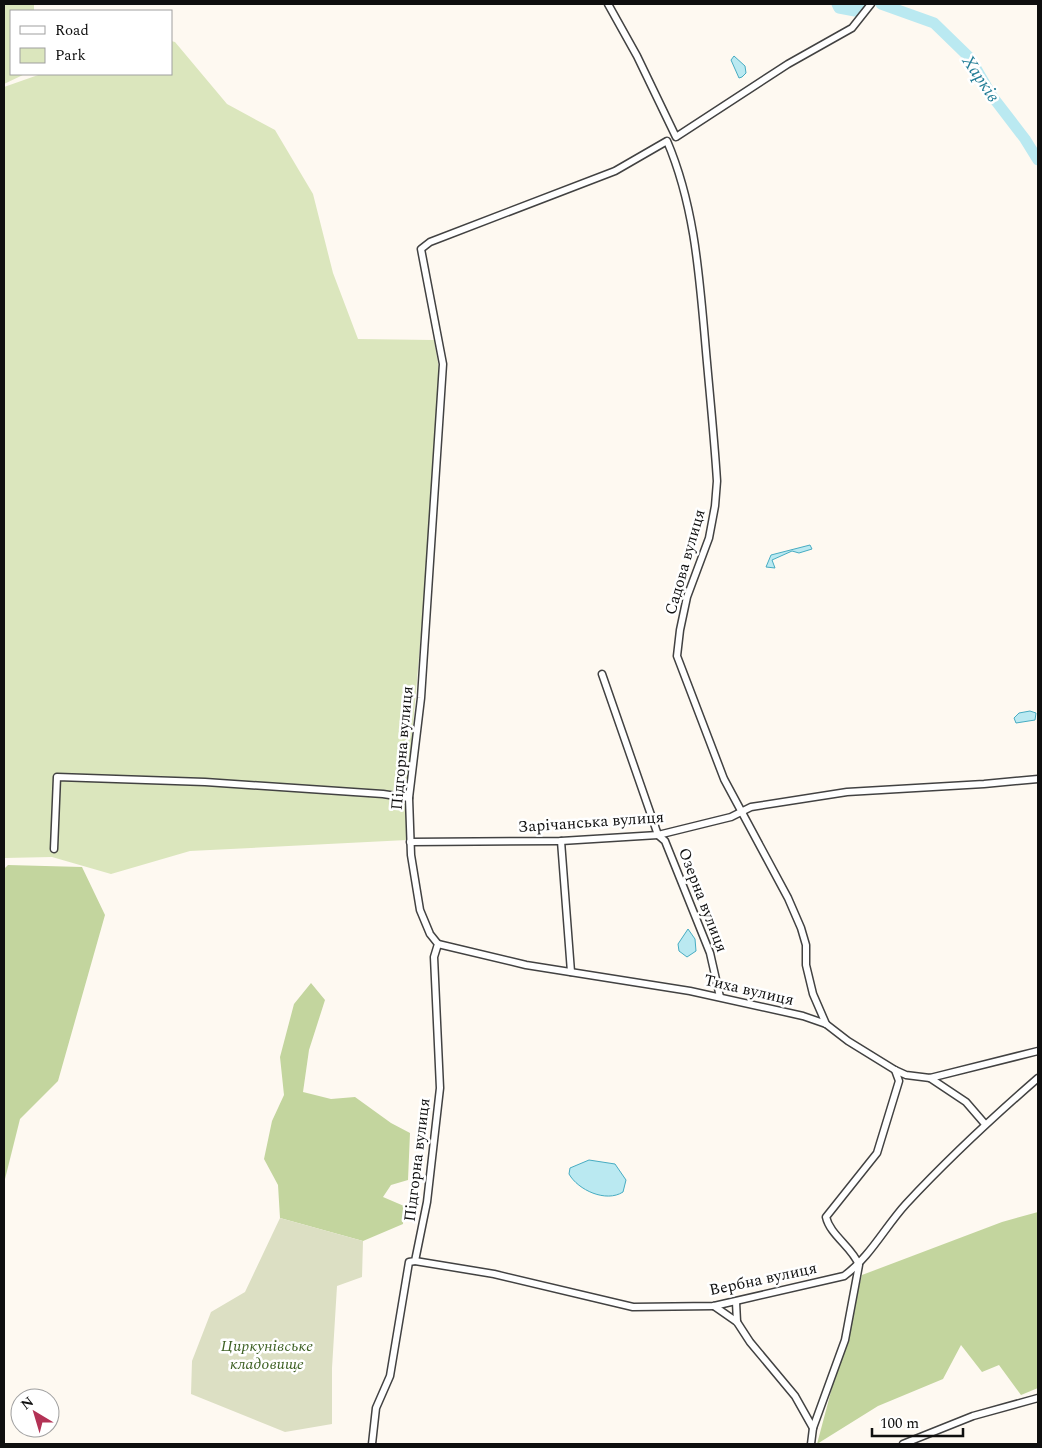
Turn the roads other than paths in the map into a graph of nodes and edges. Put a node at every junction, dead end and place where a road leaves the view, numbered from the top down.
1 (608, 4) edge
2 (869, 6) edge
3 (667, 141) joint
4 (602, 674) dead end
5 (1038, 779) edge
6 (409, 798) junction
7 (740, 812) junction
8 (658, 835) junction
9 (561, 841) junction
10 (410, 842) junction
11 (54, 849) dead end
12 (438, 944) junction
13 (571, 972) junction
14 (720, 997) junction
15 (817, 1007) junction
16 (803, 1016) junction
17 (826, 1024) junction
18 (1038, 1051) edge
19 (894, 1070) junction
20 (930, 1078) junction
21 (1038, 1078) edge
22 (985, 1124) junction
23 (415, 1260) junction
24 (859, 1265) junction
25 (736, 1302) junction
26 (714, 1306) junction
27 (737, 1322) junction
28 (1038, 1398) edge
29 (813, 1428) junction
30 (372, 1444) edge
31 (811, 1444) edge
32 (903, 1444) edge

1 - 2 street
3 - 6 street, Підгорна вулиця
3 - 7 street, Садова вулиця
4 - 8 street, Озерна вулиця
5 - 7 street, Зарічанська вулиця
6 - 10 street, Підгорна вулиця
6 - 11 street
7 - 8 street, Зарічанська вулиця
7 - 15 street, Садова вулиця
8 - 9 street, Зарічанська вулиця
8 - 14 street, Озерна вулиця
9 - 10 street, Зарічанська вулиця
9 - 13 street
10 - 12 street, Підгорна вулиця
12 - 13 street, Тиха вулиця
12 - 23 street, Підгорна вулиця
13 - 14 street, Тиха вулиця
14 - 16 street, Тиха вулиця
15 - 16 street
15 - 17 street, Садова вулиця
16 - 17 street, Тиха вулиця
17 - 19 street, Тиха вулиця
18 - 20 street, Тиха вулиця
19 - 20 street, Тиха вулиця
19 - 24 street
20 - 22 street
21 - 22 street, Вербна вулиця
22 - 24 street, Вербна вулиця
23 - 26 street, Вербна вулиця
23 - 30 street, Підгорна вулиця
24 - 25 street, Вербна вулиця
24 - 29 street
25 - 26 street, Вербна вулиця
25 - 27 street
26 - 27 street
27 - 29 street
28 - 32 street
29 - 31 street

